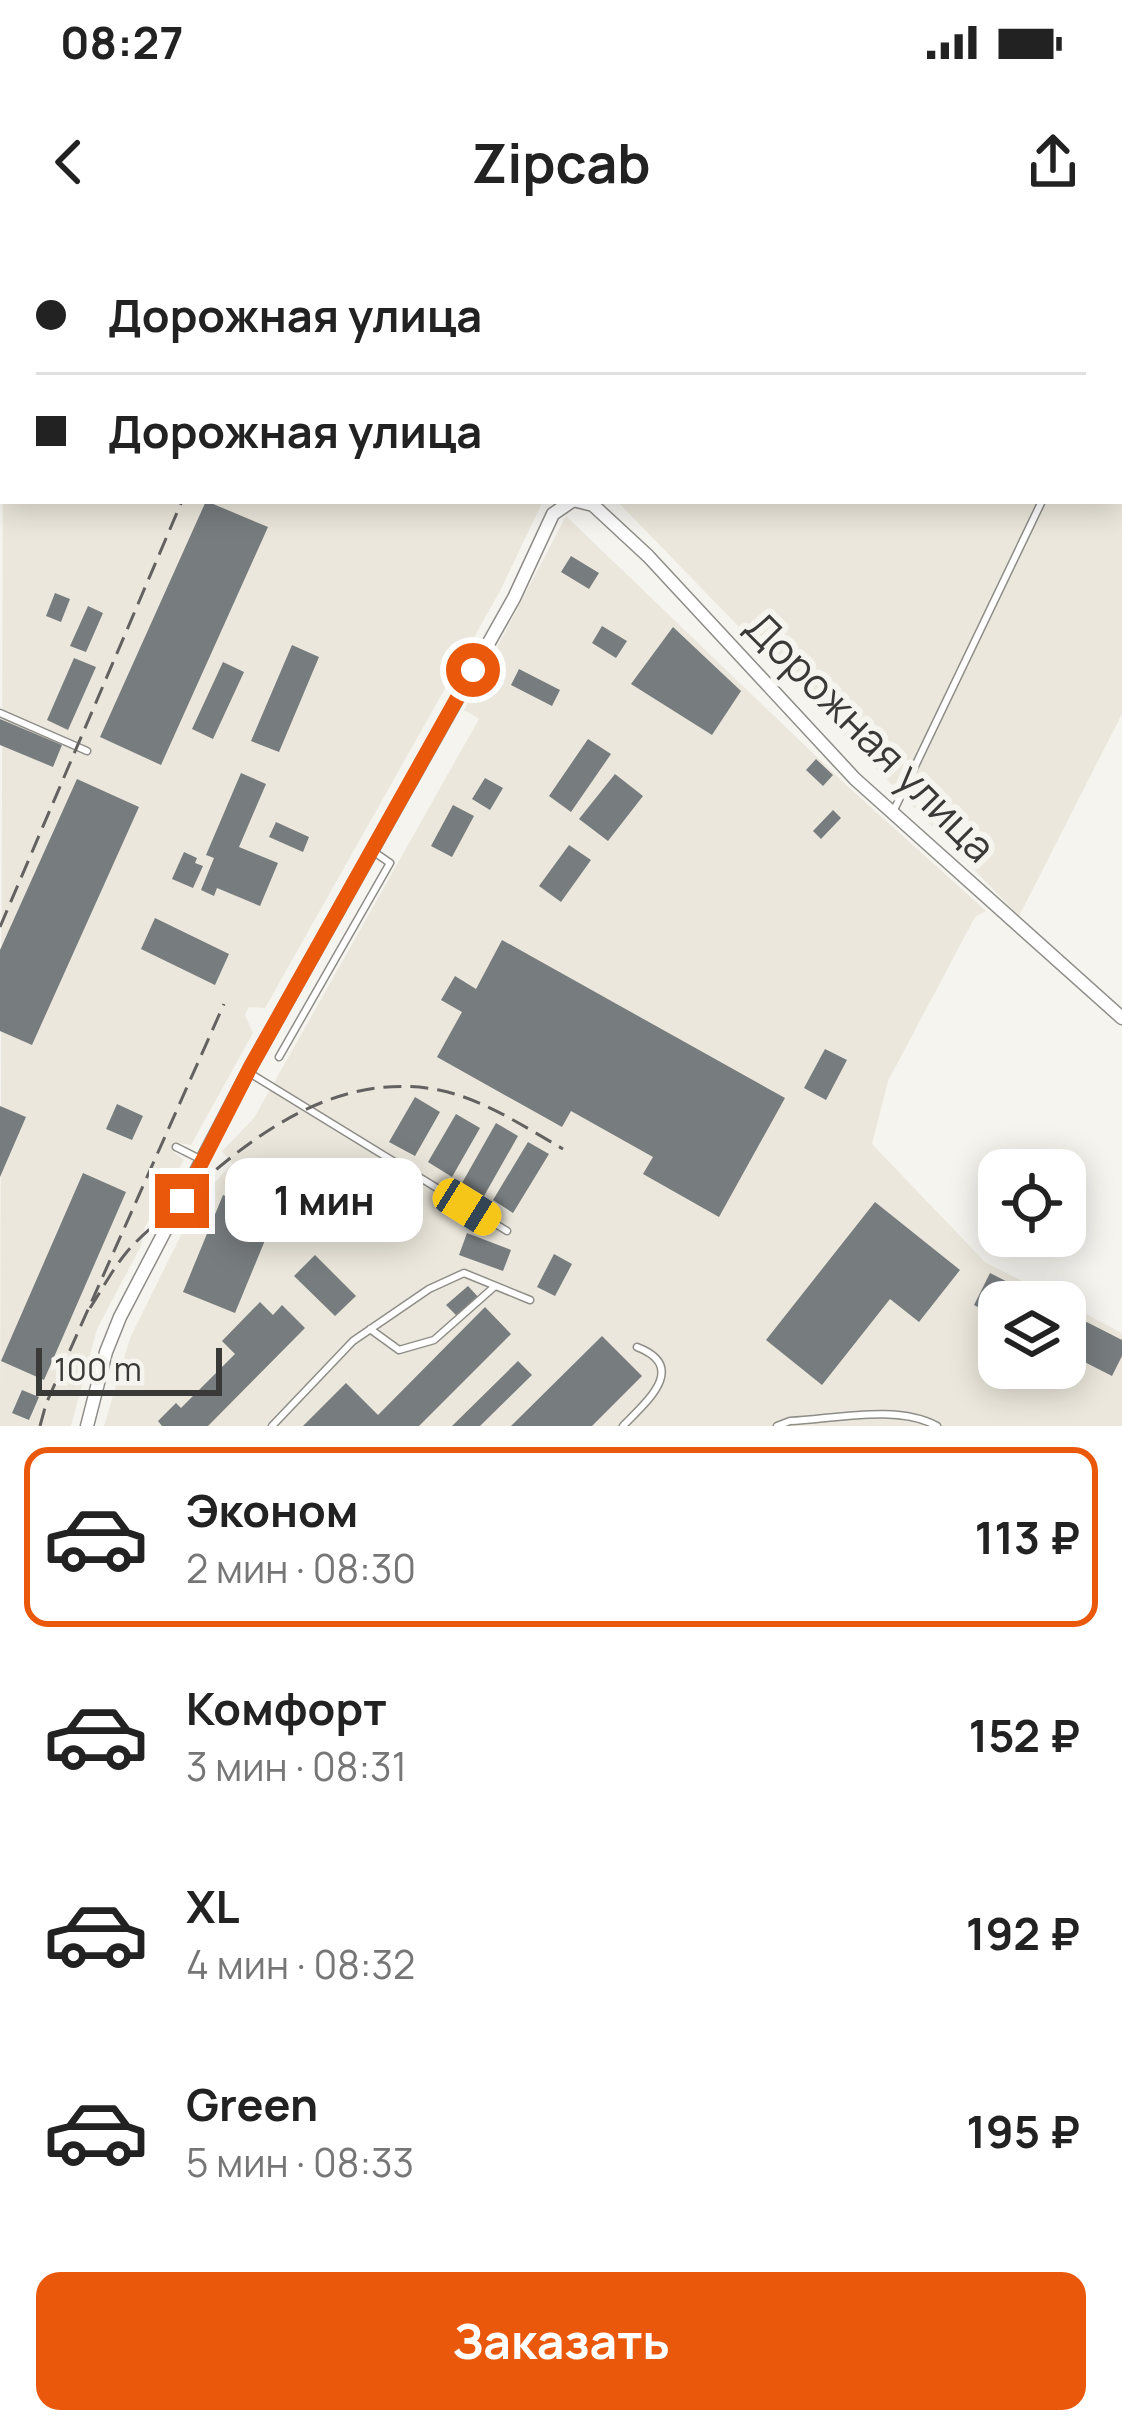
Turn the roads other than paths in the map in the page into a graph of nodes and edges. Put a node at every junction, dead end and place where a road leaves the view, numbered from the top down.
1 (569, 504) edge
2 (588, 504) edge
3 (1041, 504) edge
4 (0, 713) edge
5 (87, 751) dead end
6 (893, 813) junction
7 (371, 850) junction
8 (1122, 1018) edge
9 (279, 1057) dead end
10 (248, 1072) junction
11 (176, 1148) dead end
12 (202, 1160) junction
13 (507, 1231) dead end
14 (495, 1286) junction
15 (530, 1300) dead end
16 (370, 1329) junction
17 (637, 1347) dead end
18 (868, 1417) junction
19 (86, 1426) edge
20 (272, 1426) edge
21 (622, 1426) edge
22 (777, 1426) edge
23 (863, 1426) edge
24 (938, 1426) edge

1 - 7 street, Дорожная улица
2 - 6 street, Дорожная улица
3 - 6 lane
4 - 5 lane
6 - 8 street, Дорожная улица
7 - 9 lane
7 - 10 street, Дорожная улица
10 - 12 street, Дорожная улица
10 - 13 lane
11 - 12 lane
12 - 19 street, Дорожная улица
14 - 15 lane
14 - 16 lane
14 - 16 lane
16 - 20 lane
17 - 21 lane
18 - 22 lane
18 - 23 lane
18 - 24 lane

